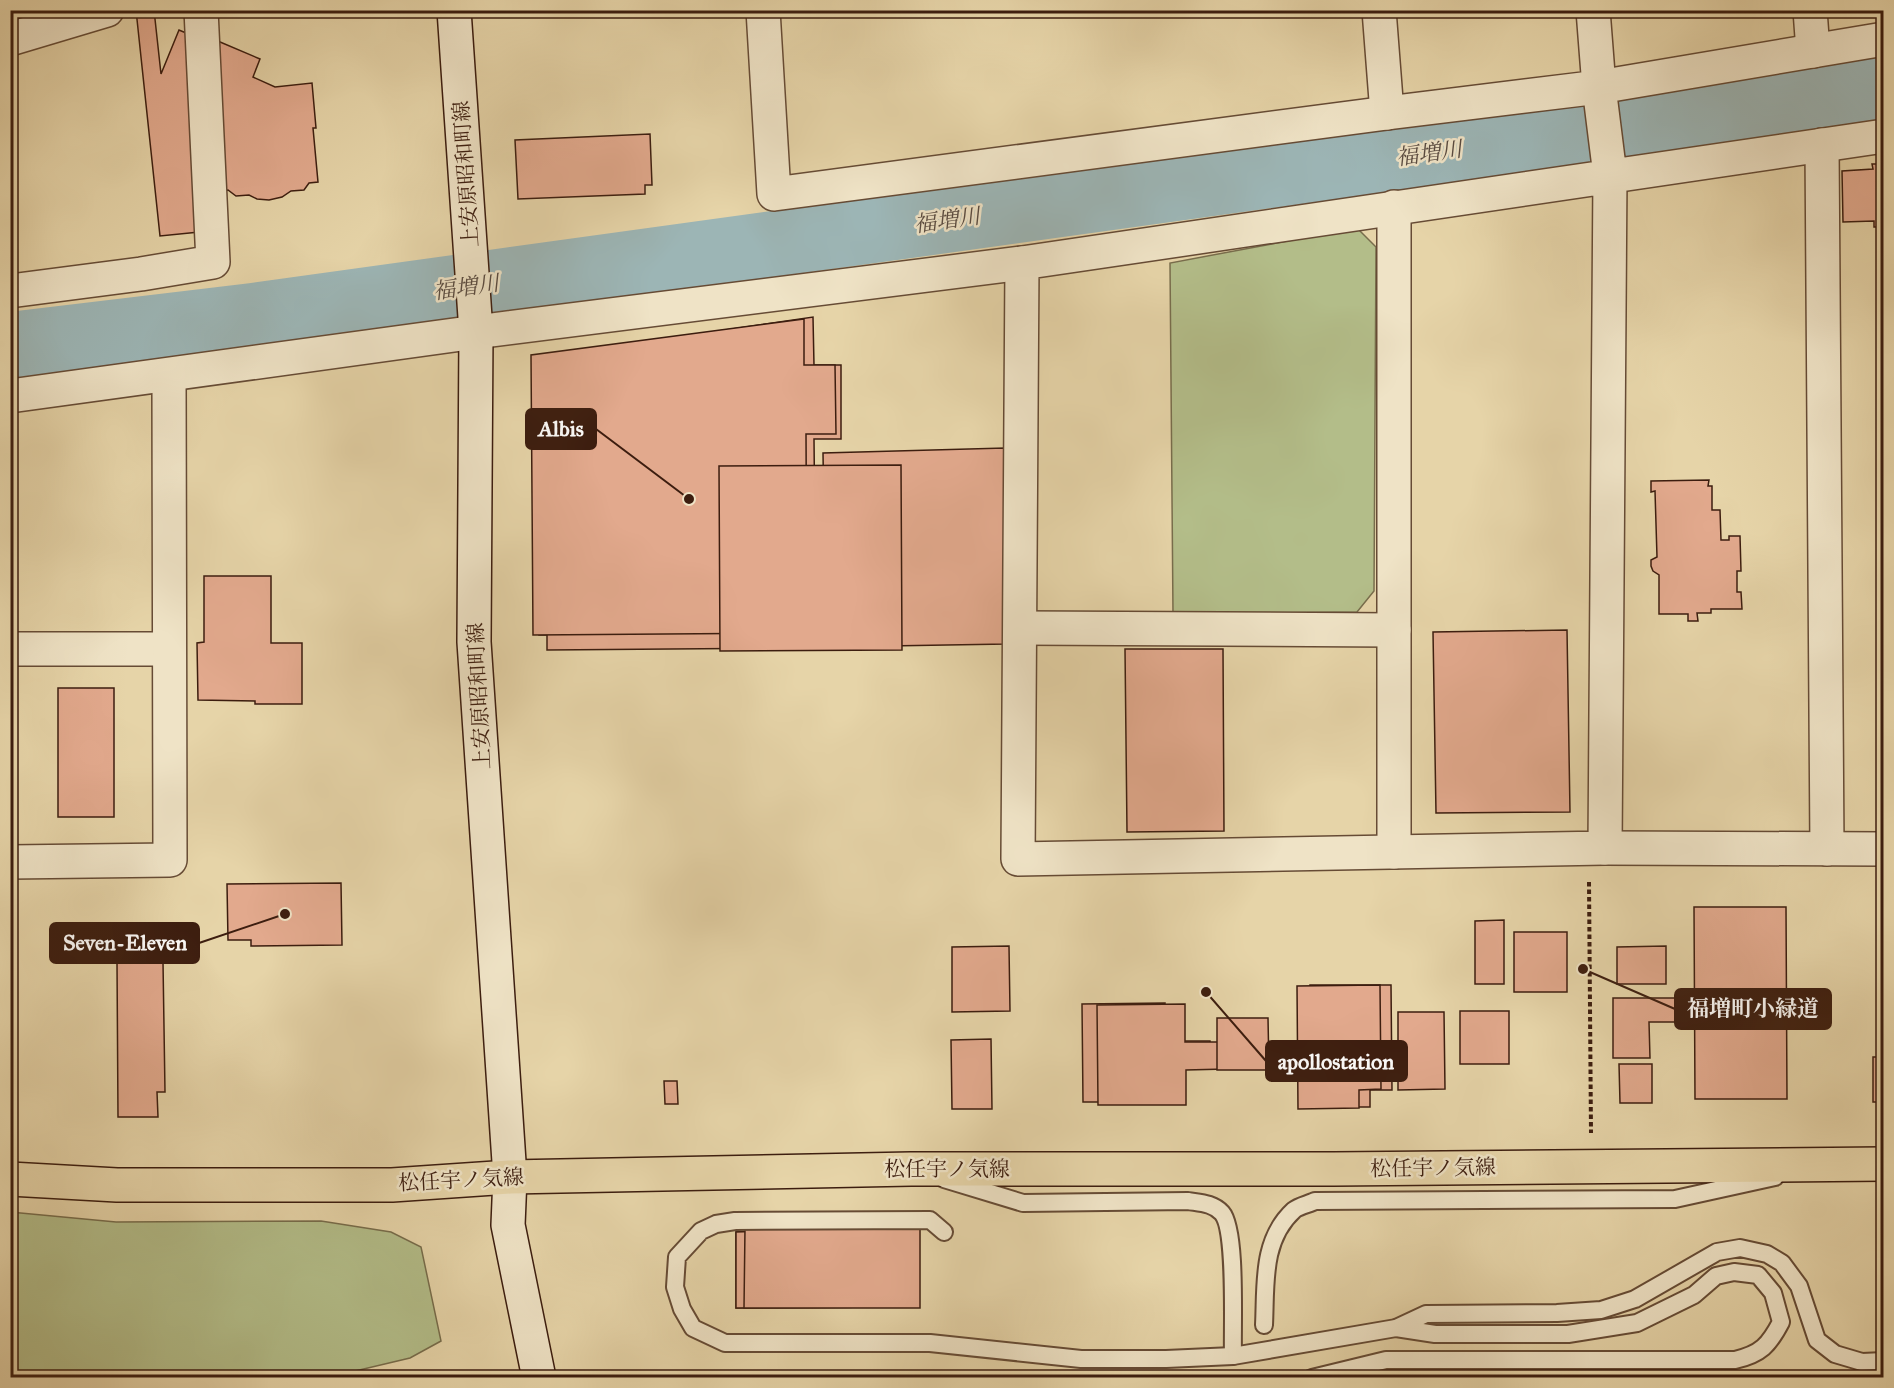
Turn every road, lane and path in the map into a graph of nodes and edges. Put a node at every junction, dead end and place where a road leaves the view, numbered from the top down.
1 (107, 10) edge
2 (201, 10) edge
3 (454, 10) edge
4 (763, 10) edge
5 (1379, 10) edge
6 (1593, 10) edge
7 (1810, 10) edge
8 (40, 20) edge
9 (10, 39) edge
10 (1884, 39) edge
11 (1813, 51) junction
12 (1600, 92) junction
13 (1386, 113) junction
14 (1884, 136) edge
15 (1822, 144) junction
16 (1609, 168) junction
17 (1394, 207) junction
18 (1022, 263) junction
19 (10, 291) edge
20 (475, 324) junction
21 (169, 375) junction
22 (10, 396) edge
23 (1021, 628) junction
24 (1394, 630) junction
25 (10, 649) edge
26 (169, 649) junction
27 (1597, 848) junction
28 (1827, 849) junction
29 (1884, 849) edge
30 (1394, 852) junction
31 (10, 861) edge
32 (1884, 1164) edge
33 (1829, 1165) junction
34 (1591, 1167) junction
35 (911, 1169) junction
36 (510, 1177) junction
37 (10, 1179) edge
38 (944, 1232) dead end
39 (1264, 1325) dead end
40 (1396, 1328) junction
41 (1233, 1356) junction
42 (1884, 1361) edge
43 (539, 1377) edge
44 (1312, 1377) edge

1 - 8 street
2 - 19 street
3 - 20 street, 上安原昭和町線
4 - 13 street
5 - 13 street
6 - 12 street
7 - 11 street
8 - 9 street
10 - 11 street
11 - 12 street
12 - 13 street
12 - 16 street
14 - 15 street
15 - 16 street
15 - 28 street
16 - 17 street
16 - 27 street
17 - 18 street
17 - 24 street
18 - 20 street
18 - 23 street
20 - 21 street
20 - 36 street, 上安原昭和町線
21 - 22 street
21 - 26 street
23 - 24 street
23 - 30 street
24 - 30 street
25 - 26 street
26 - 31 street
27 - 28 street
27 - 30 street
27 - 34 path
28 - 29 street
32 - 33 main road, 松任宇ノ気線
33 - 34 main road, 松任宇ノ気線
33 - 39 lane
34 - 35 main road, 松任宇ノ気線
35 - 36 main road, 松任宇ノ気線
35 - 41 lane
36 - 37 main road, 松任宇ノ気線
36 - 43 street, 上安原昭和町線
38 - 41 lane
40 - 41 lane
40 - 42 lane
40 - 44 lane

